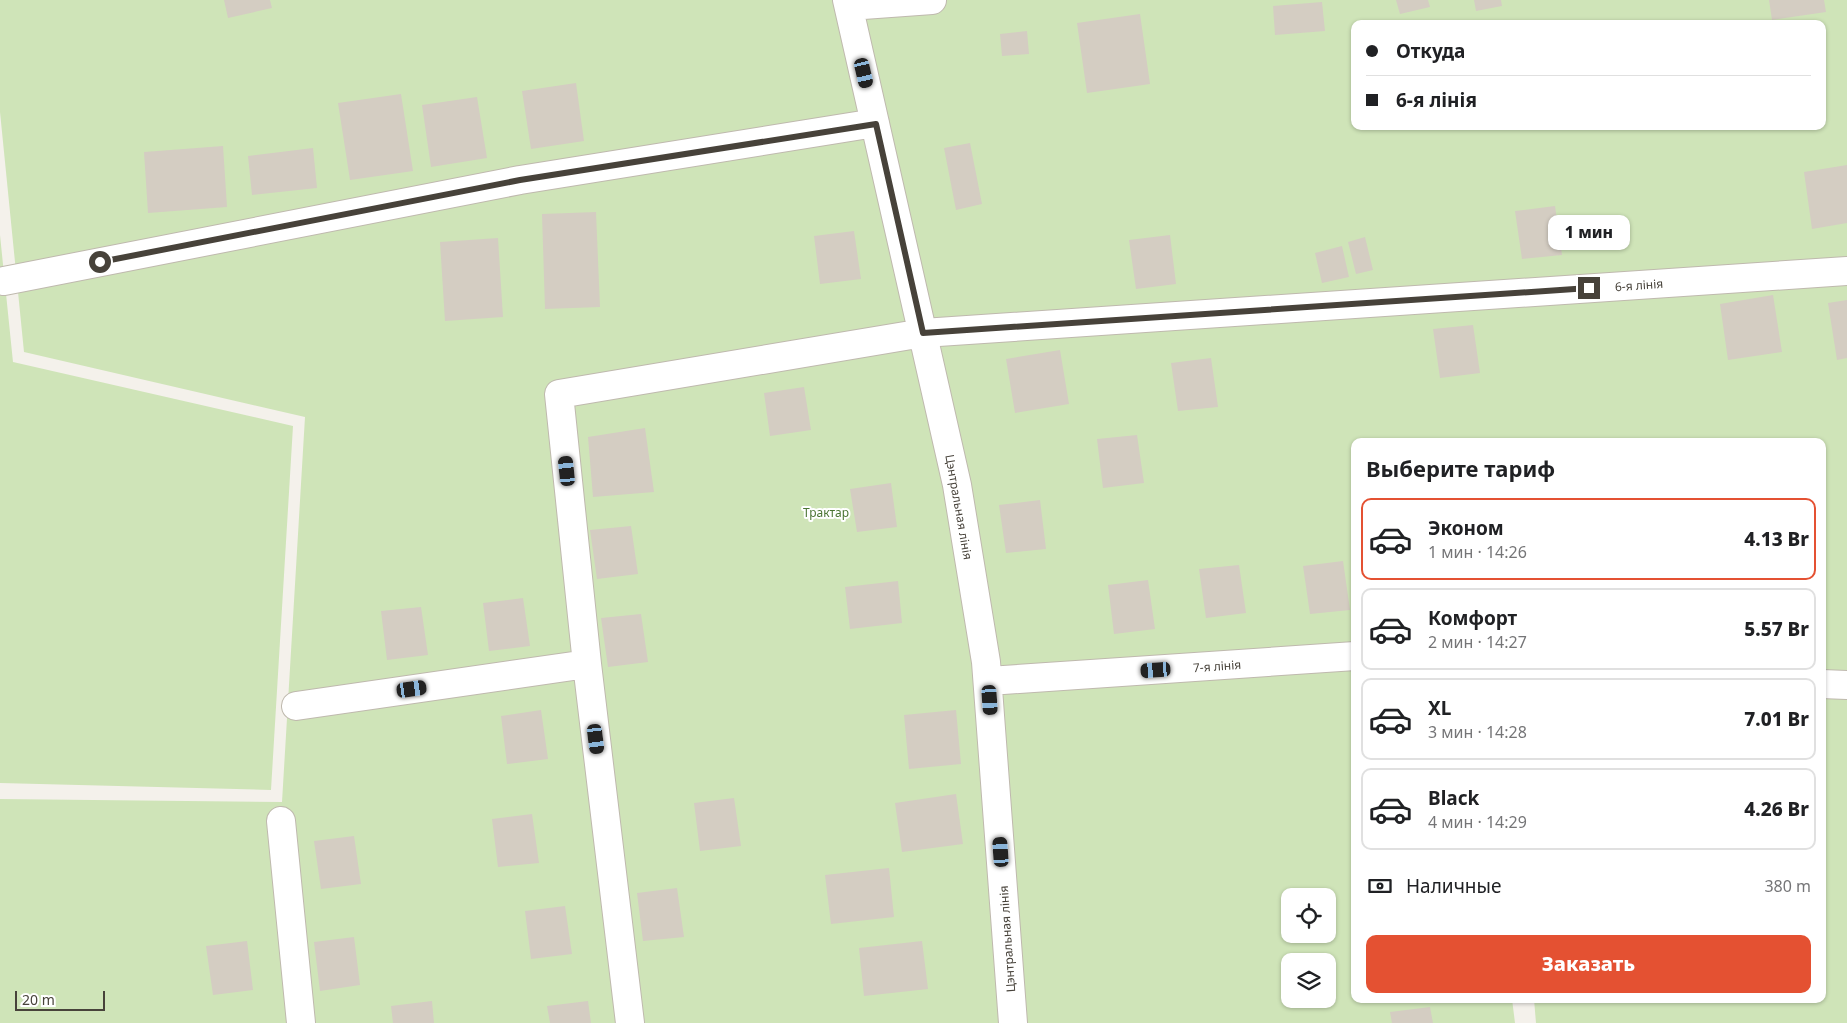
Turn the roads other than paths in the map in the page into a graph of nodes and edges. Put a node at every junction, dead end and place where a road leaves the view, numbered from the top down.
1 (932, 0) edge
2 (848, 3) edge
3 (876, 124) junction
4 (1847, 271) edge
5 (4, 281) dead end
6 (923, 333) junction
7 (1351, 656) edge
8 (587, 664) junction
9 (988, 681) junction
10 (1826, 684) edge
11 (1847, 685) edge
12 (296, 706) dead end
13 (281, 821) dead end
14 (301, 1023) edge
15 (630, 1023) edge
16 (1013, 1023) edge

1 - 2 street
2 - 3 street, Цэнтральная лінія
3 - 5 street
3 - 6 street, Цэнтральная лінія
4 - 6 street, 6-я лінія
6 - 8 street, 6-я лінія
6 - 9 street, Цэнтральная лінія
7 - 9 street, 7-я лінія
8 - 12 street
8 - 15 street
9 - 16 street, Цэнтральная лінія
10 - 11 street
13 - 14 street

